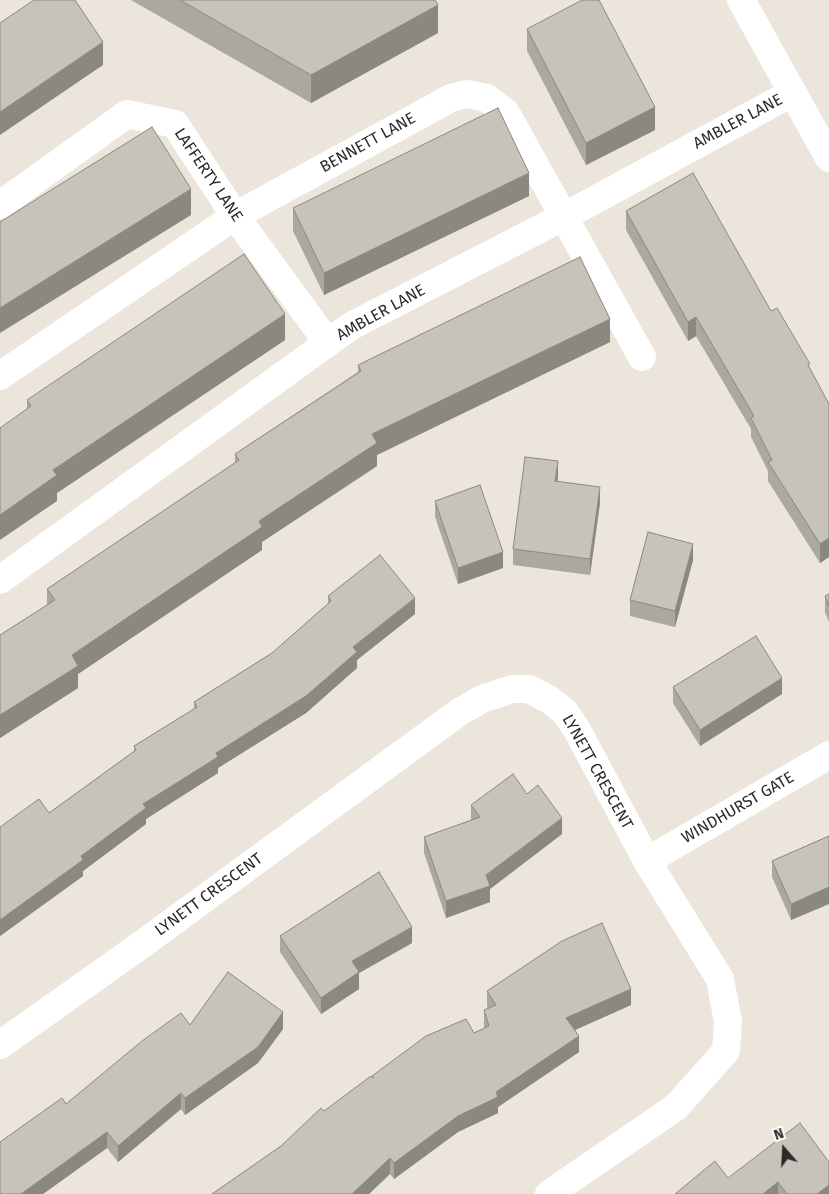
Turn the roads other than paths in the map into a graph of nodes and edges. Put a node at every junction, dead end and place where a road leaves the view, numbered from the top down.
1 (741, 0) edge
2 (792, 93) junction
3 (829, 158) edge
4 (0, 205) edge
5 (235, 216) junction
6 (565, 216) junction
7 (328, 342) junction
8 (642, 357) dead end
9 (0, 376) edge
10 (0, 580) edge
11 (829, 755) edge
12 (647, 861) junction
13 (0, 1045) edge
14 (549, 1194) edge

1 - 2 street
2 - 3 street
2 - 6 street, AMBLER LANE
4 - 5 street, LAFFERTY LANE
5 - 6 street, BENNETT LANE
5 - 7 street, LAFFERTY LANE
5 - 9 street, BENNETT LANE
6 - 7 street, AMBLER LANE
6 - 8 street, BENNETT LANE
7 - 10 street, AMBLER LANE
11 - 12 street, WINDHURST GATE
12 - 13 street, LYNETT CRESCENT
12 - 14 street, LYNETT CRESCENT

